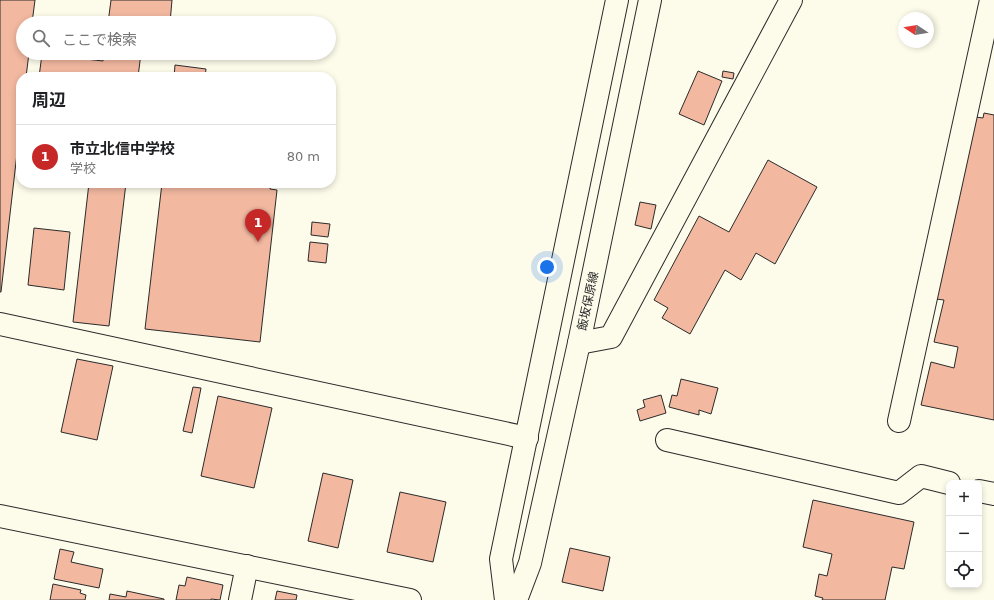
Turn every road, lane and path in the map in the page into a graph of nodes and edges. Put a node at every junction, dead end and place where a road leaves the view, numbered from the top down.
1 (617, 0) edge
2 (650, 0) edge
3 (791, 0) edge
4 (991, 0) edge
5 (0, 324) edge
6 (579, 343) junction
7 (899, 421) dead end
8 (527, 438) junction
9 (666, 440) dead end
10 (946, 482) edge
11 (982, 492) edge
12 (994, 494) edge
13 (0, 516) edge
14 (247, 566) junction
15 (240, 600) edge
16 (410, 600) edge
17 (506, 600) edge
18 (516, 600) edge

1 - 8 street
2 - 6 street, 飯坂保原線
3 - 6 street
4 - 7 street
5 - 8 street
6 - 18 street, 飯坂保原線
8 - 17 street
9 - 10 street
11 - 12 street
13 - 14 street
14 - 15 street
14 - 16 street

